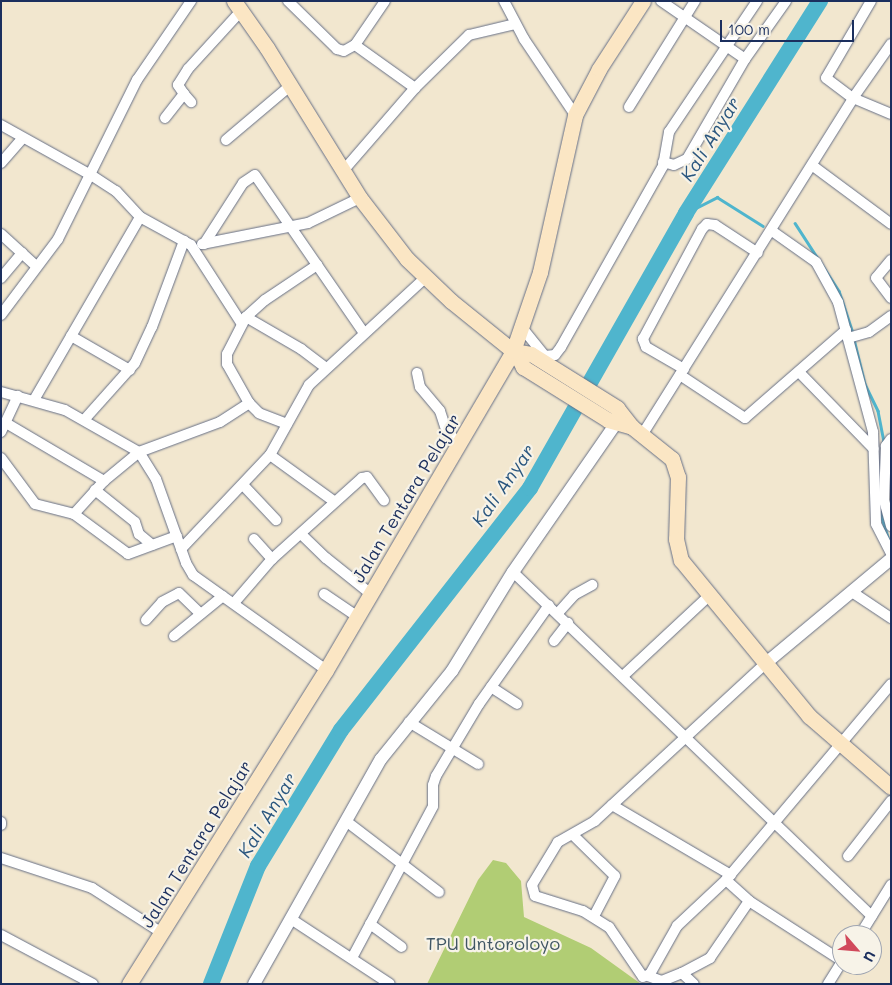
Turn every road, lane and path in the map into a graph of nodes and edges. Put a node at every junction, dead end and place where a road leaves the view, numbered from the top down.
1 (191, 1) edge
2 (288, 1) edge
3 (385, 1) edge
4 (504, 1) edge
5 (643, 1) edge
6 (661, 1) edge
7 (695, 1) edge
8 (757, 1) edge
9 (786, 1) edge
10 (872, 1) edge
11 (237, 6) edge
12 (684, 19) junction
13 (515, 24) junction
14 (891, 44) edge
15 (355, 45) junction
16 (724, 47) junction
17 (745, 59) junction
18 (291, 85) junction
19 (415, 88) junction
20 (184, 94) junction
21 (853, 98) junction
22 (191, 102) dead end
23 (629, 107) dead end
24 (891, 114) edge
25 (575, 115) junction
26 (165, 118) dead end
27 (1, 125) edge
28 (22, 139) junction
29 (226, 140) dead end
30 (2, 161) edge
31 (663, 162) junction
32 (813, 166) junction
33 (343, 171) junction
34 (91, 174) junction
35 (360, 198) junction
36 (140, 218) junction
37 (891, 224) edge
38 (292, 226) junction
39 (772, 231) junction
40 (2, 237) edge
41 (187, 243) junction
42 (204, 244) junction
43 (22, 253) junction
44 (758, 253) junction
45 (891, 260) edge
46 (35, 265) dead end
47 (317, 265) junction
48 (1, 278) edge
49 (425, 278) junction
50 (891, 298) edge
51 (1, 315) edge
52 (891, 316) edge
53 (244, 321) junction
54 (523, 329) junction
55 (364, 333) junction
56 (851, 335) junction
57 (71, 336) junction
58 (521, 356) junction
59 (326, 368) junction
60 (130, 370) junction
61 (682, 372) junction
62 (799, 372) junction
63 (416, 373) dead end
64 (1, 392) edge
65 (18, 396) junction
66 (34, 400) junction
67 (249, 403) junction
68 (616, 416) junction
69 (84, 420) junction
70 (287, 424) junction
71 (3, 427) edge
72 (637, 431) junction
73 (891, 439) edge
74 (460, 445) junction
75 (140, 452) junction
76 (879, 452) junction
77 (270, 455) junction
78 (1, 458) edge
79 (104, 481) junction
80 (244, 486) junction
81 (96, 490) junction
82 (384, 500) dead end
83 (336, 502) junction
84 (74, 514) junction
85 (276, 520) dead end
86 (891, 526) edge
87 (301, 534) junction
88 (177, 536) junction
89 (254, 539) dead end
90 (152, 544) junction
91 (181, 549) junction
92 (891, 554) edge
93 (272, 559) junction
94 (891, 559) edge
95 (513, 572) junction
96 (592, 584) dead end
97 (852, 592) junction
98 (324, 594) dead end
99 (371, 594) junction
100 (711, 594) junction
101 (223, 596) junction
102 (234, 603) junction
103 (549, 605) junction
104 (558, 613) junction
105 (201, 614) junction
106 (358, 617) junction
107 (891, 618) edge
108 (146, 620) dead end
109 (568, 624) junction
110 (174, 636) dead end
111 (554, 641) dead end
112 (766, 663) junction
113 (326, 670) junction
114 (623, 676) junction
115 (891, 684) edge
116 (490, 687) junction
117 (517, 704) dead end
118 (409, 722) junction
119 (686, 738) junction
120 (839, 745) junction
121 (452, 749) junction
122 (478, 764) dead end
123 (891, 787) edge
124 (891, 801) edge
125 (612, 805) junction
126 (346, 821) junction
127 (773, 822) junction
128 (574, 836) junction
129 (848, 856) dead end
130 (1, 858) edge
131 (400, 864) junction
132 (728, 877) junction
133 (891, 886) edge
134 (439, 892) dead end
135 (749, 901) junction
136 (594, 916) junction
137 (872, 916) junction
138 (291, 919) junction
139 (370, 924) junction
140 (866, 925) edge
141 (162, 933) junction
142 (1, 935) edge
143 (402, 947) dead end
144 (832, 955) edge
145 (352, 958) junction
146 (682, 973) junction
147 (648, 976) junction
148 (93, 984) edge
149 (130, 984) edge
150 (254, 984) edge
151 (390, 984) edge
152 (694, 984) edge

1 - 34 street
2 - 15 street
3 - 15 street
4 - 13 street
5 - 25 main road, Jalan Tentara Pelajar
6 - 12 street
7 - 12 street
8 - 16 street
9 - 17 street
10 - 21 street
11 - 18 main road
11 - 20 street
12 - 16 street
12 - 23 street
13 - 19 street
13 - 25 street
14 - 21 street
15 - 19 street
16 - 17 street
16 - 31 street
17 - 31 street
18 - 29 street
18 - 33 main road
19 - 33 street
20 - 22 street
20 - 26 street
21 - 24 street
21 - 32 street
25 - 54 main road, Jalan Tentara Pelajar
27 - 28 street
28 - 30 street
28 - 34 street
31 - 54 street
32 - 37 street
32 - 39 street
33 - 35 main road
34 - 36 street
34 - 51 street
35 - 38 street
35 - 49 main road
36 - 41 street
36 - 57 street
38 - 42 street
38 - 42 street
38 - 47 street
39 - 44 street
39 - 56 street
40 - 43 street
41 - 42 street
41 - 53 street
41 - 60 street
43 - 46 street
43 - 48 street
44 - 61 street
44 - 61 street
45 - 50 street
47 - 53 street
47 - 55 street
49 - 55 street
49 - 58 main road
52 - 56 street
53 - 59 street
53 - 67 street
54 - 58 main road, Jalan Tentara Pelajar
55 - 59 street
56 - 62 street
56 - 76 street
57 - 60 street
57 - 66 street
58 - 68 main road
58 - 74 main road, Jalan Tentara Pelajar
59 - 70 street
60 - 69 street
61 - 62 street
61 - 72 street
62 - 76 street
63 - 74 street
64 - 65 street
65 - 66 street
65 - 71 street
66 - 69 street
67 - 70 street
67 - 75 street
68 - 72 main road
68 - 95 street
69 - 75 street
70 - 77 street
71 - 79 street
72 - 100 main road
73 - 76 street
74 - 99 main road, Jalan Tentara Pelajar
75 - 79 street
75 - 88 street
76 - 86 street
76 - 92 street
77 - 80 street
77 - 83 street
78 - 84 street
79 - 81 street
80 - 85 street
80 - 91 street
81 - 84 street
81 - 90 street
82 - 83 street
83 - 87 street
84 - 90 street
87 - 93 street
87 - 99 street
88 - 90 street
88 - 91 street
89 - 93 street
91 - 101 street
93 - 102 street
94 - 97 street
95 - 103 street
95 - 118 street
96 - 104 street
97 - 107 street
97 - 112 street
98 - 106 street
99 - 106 main road, Jalan Tentara Pelajar
100 - 112 main road
100 - 114 street
101 - 102 street
101 - 105 street
102 - 113 street
103 - 104 street
103 - 116 street
104 - 109 street
105 - 108 street
105 - 110 street
106 - 113 main road, Jalan Tentara Pelajar
109 - 111 street
109 - 114 street
112 - 119 street
112 - 120 main road
113 - 141 main road, Jalan Tentara Pelajar
114 - 119 street
115 - 120 street
116 - 117 street
116 - 121 street
118 - 121 street
118 - 126 street
119 - 125 street
119 - 127 street
120 - 123 main road
120 - 127 street
121 - 122 street
121 - 131 street
124 - 129 street
125 - 128 street
125 - 132 street
126 - 131 street
126 - 138 street
127 - 132 street
127 - 137 street
128 - 136 street
128 - 136 street
130 - 141 street
131 - 134 street
131 - 139 street
132 - 135 street
132 - 147 street
133 - 137 street
135 - 144 street
135 - 146 street
136 - 147 street
137 - 140 street
138 - 145 street
138 - 150 street
139 - 143 street
139 - 145 street
141 - 149 main road, Jalan Tentara Pelajar
142 - 148 street
145 - 151 street
146 - 147 street
146 - 152 street

